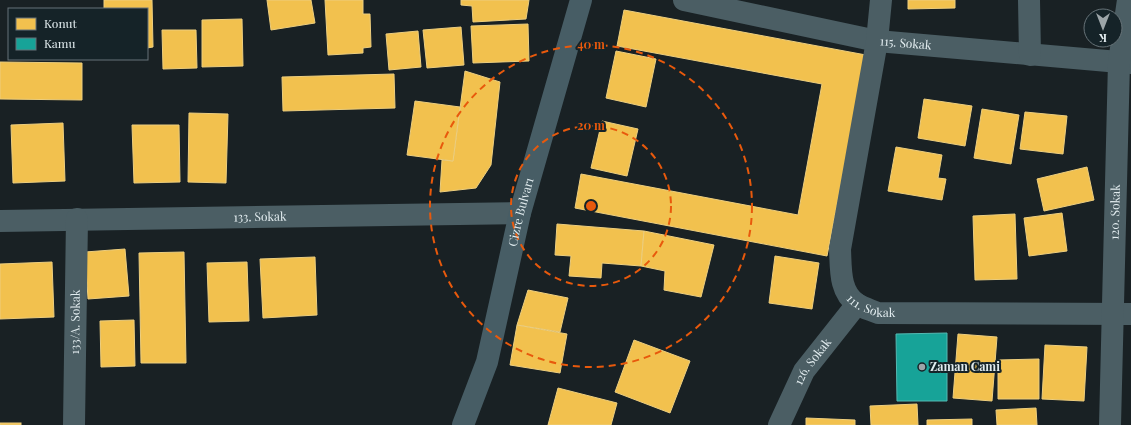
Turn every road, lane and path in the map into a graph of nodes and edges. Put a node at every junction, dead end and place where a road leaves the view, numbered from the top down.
1 (580, 0) edge
2 (684, 0) edge
3 (881, 0) edge
4 (1029, 0) edge
5 (1128, 0) edge
6 (876, 41) junction
7 (1030, 55) junction
8 (1125, 63) edge
9 (520, 213) junction
10 (77, 219) junction
11 (0, 221) edge
12 (857, 304) junction
13 (1122, 313) edge
14 (74, 425) edge
15 (464, 425) edge
16 (779, 425) edge
17 (1110, 425) edge

1 - 9 main road, Cizre Bulvarı
2 - 6 street, 115. Sokak
3 - 6 street, 111. Sokak
4 - 7 street
5 - 8 street, 120. Sokak
6 - 7 street, 115. Sokak
6 - 12 street, 111. Sokak
7 - 8 street, 115. Sokak
8 - 13 street, 120. Sokak
9 - 10 street, 133. Sokak
9 - 15 main road, Cizre Bulvarı
10 - 11 street, 133. Sokak
10 - 14 street, 133/A. Sokak
12 - 13 street, 111. Sokak
12 - 16 street, 126. Sokak
13 - 17 street, 120. Sokak

